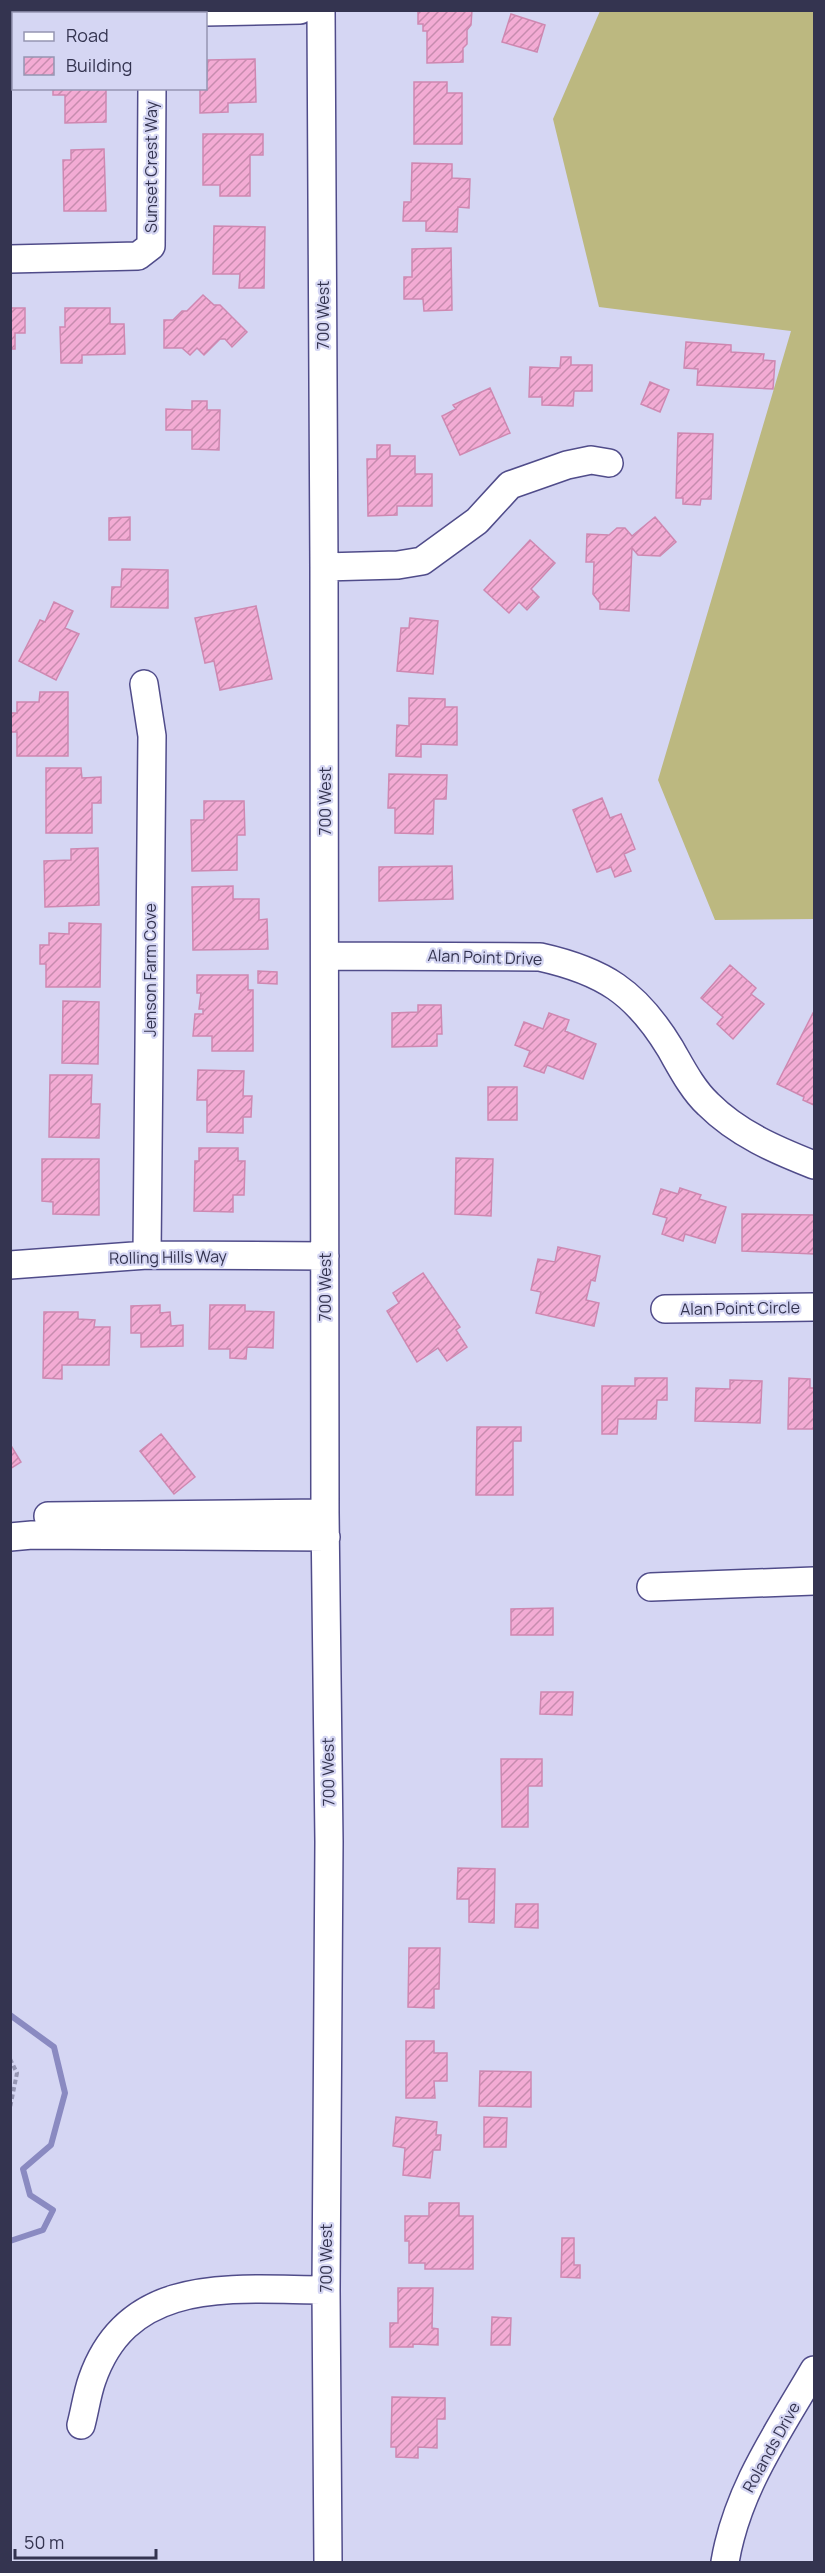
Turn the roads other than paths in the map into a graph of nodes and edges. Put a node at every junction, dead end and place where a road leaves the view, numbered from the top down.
1 (300, 10) edge
2 (321, 10) edge
3 (201, 12) edge
4 (152, 90) edge
5 (10, 259) edge
6 (609, 463) dead end
7 (324, 567) junction
8 (144, 684) dead end
9 (325, 956) junction
10 (814, 1165) edge
11 (147, 1256) junction
12 (325, 1256) junction
13 (10, 1265) edge
14 (814, 1307) edge
15 (665, 1309) dead end
16 (10, 1521) edge
17 (326, 1525) junction
18 (10, 1538) edge
19 (814, 1581) edge
20 (651, 1587) dead end
21 (326, 2290) junction
22 (814, 2370) edge
23 (81, 2425) dead end
24 (328, 2562) edge
25 (725, 2562) edge

1 - 3 street
2 - 7 street, 700 West
4 - 5 street, Sunset Crest Way
6 - 7 street
7 - 9 street, 700 West
8 - 11 street, Jenson Farm Cove
9 - 10 street, Alan Point Drive
9 - 12 street, 700 West
11 - 12 street, Rolling Hills Way
11 - 13 street, Rolling Hills Way
12 - 17 street, 700 West
14 - 15 street, Alan Point Circle
16 - 17 street
17 - 18 street
17 - 21 street, 700 West
19 - 20 street
21 - 23 street
21 - 24 street, 700 West
22 - 25 street, Rolands Drive

